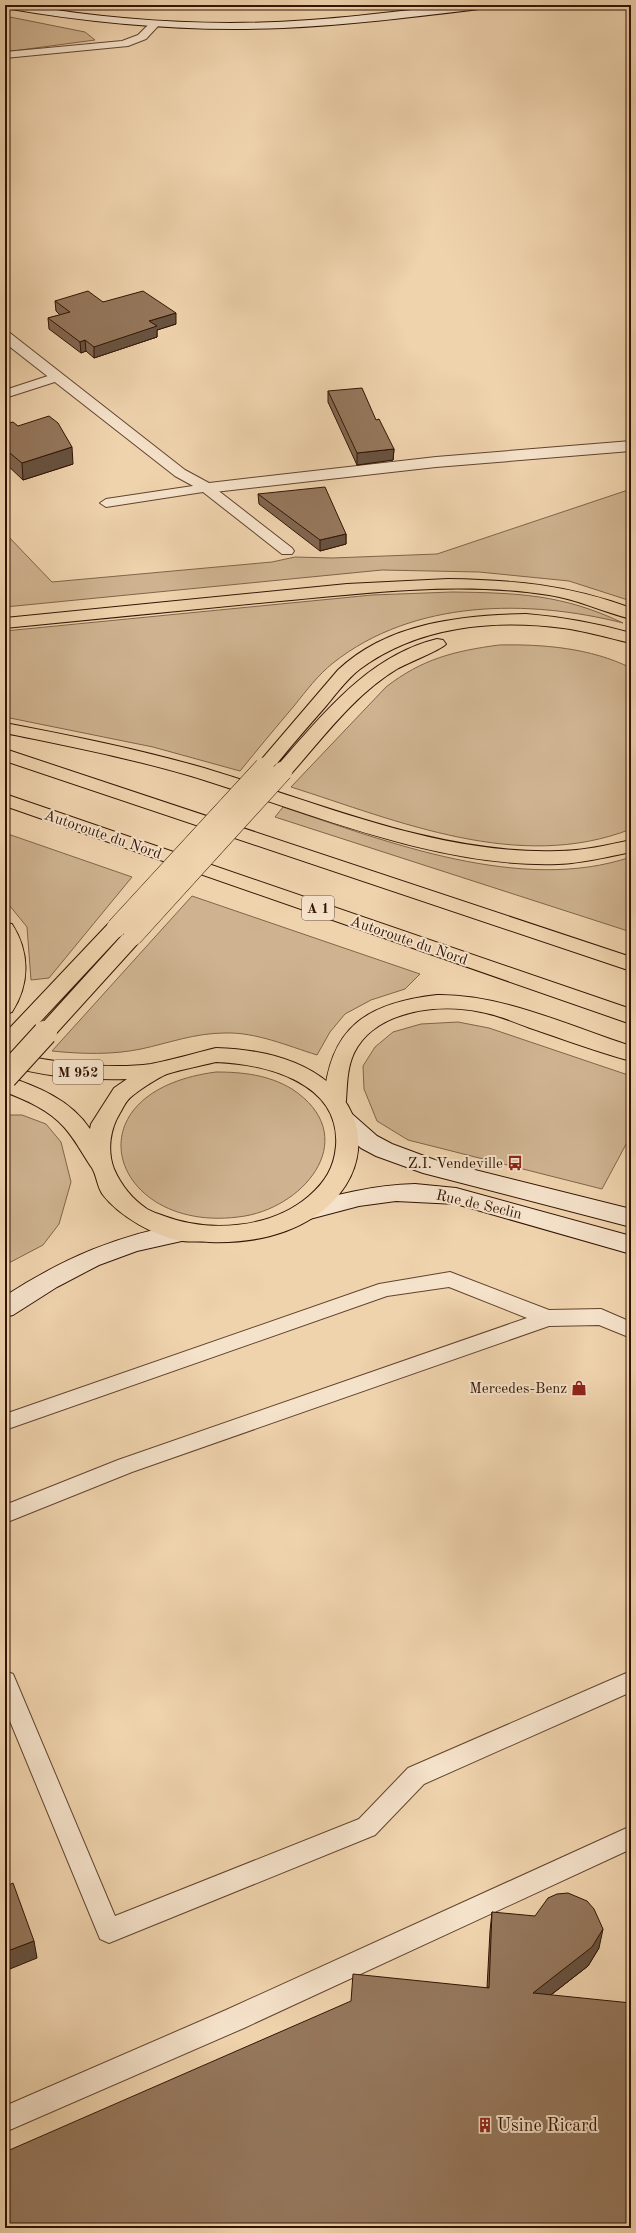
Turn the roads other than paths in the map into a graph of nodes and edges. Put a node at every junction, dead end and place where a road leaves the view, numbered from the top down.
1 (5, 5) edge
2 (488, 5) edge
3 (128, 22) junction
4 (155, 24) junction
5 (64, 49) junction
6 (5, 55) edge
7 (5, 336) edge
8 (58, 377) junction
9 (5, 394) edge
10 (631, 446) edge
11 (206, 488) junction
12 (106, 503) dead end
13 (287, 551) dead end
14 (631, 614) edge
15 (5, 623) edge
16 (631, 638) edge
17 (631, 654) edge
18 (5, 728) edge
19 (5, 755) edge
20 (5, 800) edge
21 (631, 846) edge
22 (5, 929) edge
23 (124, 932) junction
24 (631, 964) edge
25 (5, 1007) edge
26 (631, 1016) edge
27 (5, 1046) edge
28 (631, 1054) edge
29 (5, 1058) edge
30 (153, 1071) junction
31 (5, 1077) edge
32 (5, 1084) edge
33 (340, 1110) junction
34 (99, 1166) junction
35 (302, 1213) junction
36 (631, 1218) edge
37 (186, 1232) junction
38 (631, 1245) edge
39 (5, 1308) edge
40 (548, 1318) junction
41 (631, 1330) edge
42 (5, 1422) edge
43 (5, 1514) edge
44 (5, 1680) edge
45 (631, 1681) edge
46 (631, 1837) edge
47 (5, 2119) edge

1 - 3 street
2 - 4 street
3 - 4 street
3 - 5 street
4 - 5 street
5 - 6 street
7 - 8 street
8 - 9 lane
8 - 11 street
10 - 11 street
11 - 12 lane
11 - 13 lane
14 - 15 main road
16 - 23 main road, bridge
17 - 23 main road, bridge
18 - 21 main road
19 - 24 main road
20 - 26 main road, Autoroute du Nord / A 1
22 - 25 main road
23 - 27 main road
23 - 31 main road, bridge
28 - 33 main road
29 - 30 main road, M 952
30 - 33 main road
30 - 34 main road
32 - 34 main road, M 952
33 - 35 main road
33 - 36 street, Rue de Seclin
34 - 37 main road
35 - 37 main road
35 - 38 street, Rue de Seclin
37 - 39 street
40 - 41 lane
40 - 42 lane
40 - 43 lane
44 - 45 lane
46 - 47 lane

